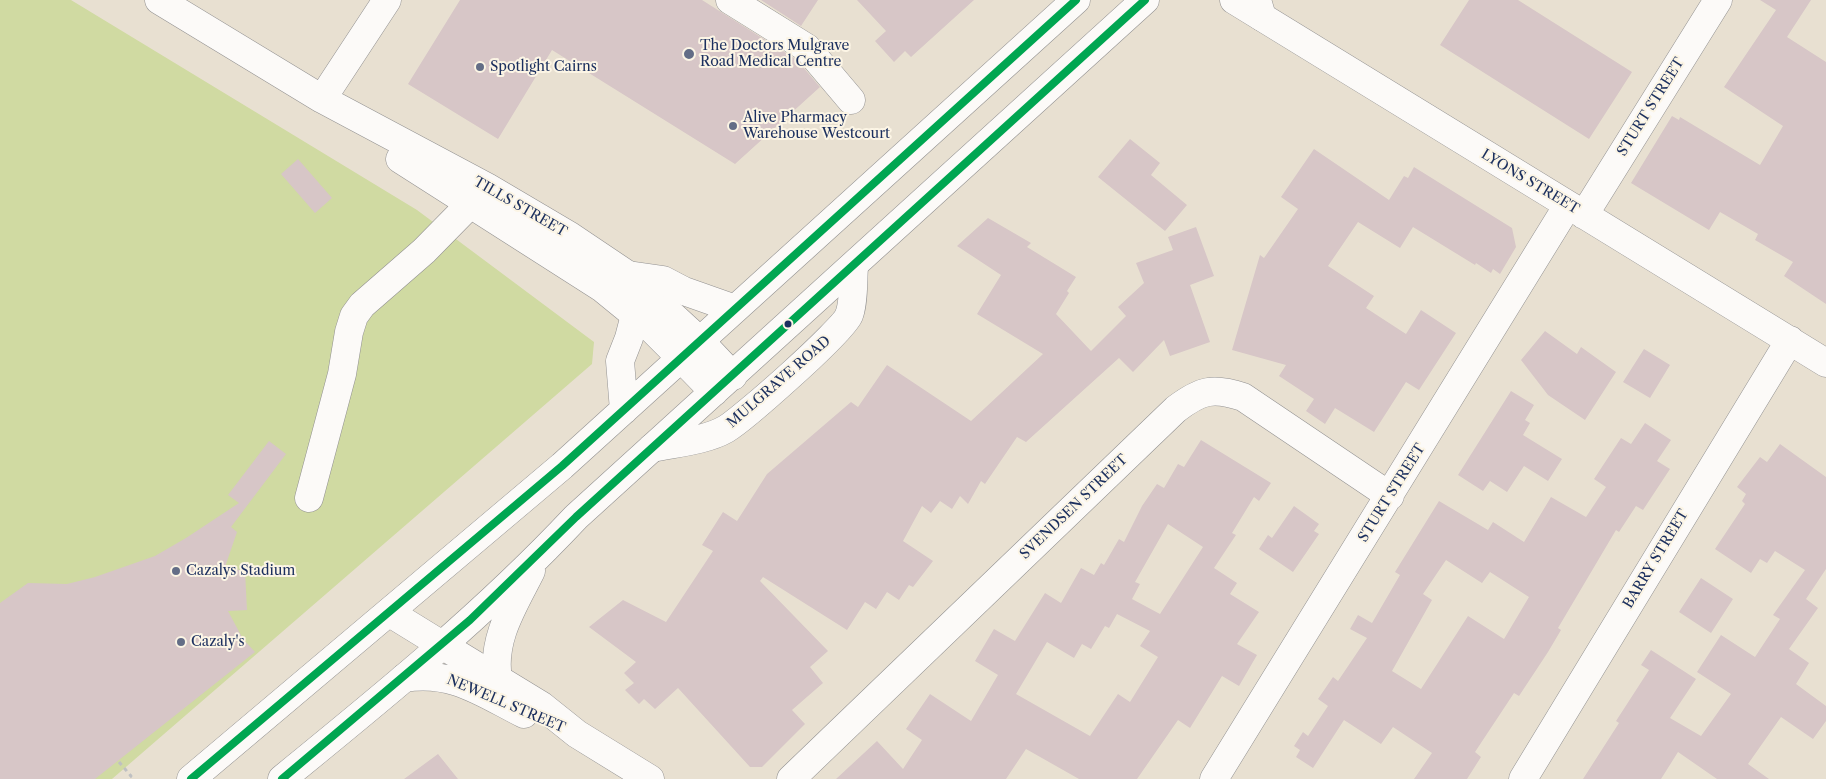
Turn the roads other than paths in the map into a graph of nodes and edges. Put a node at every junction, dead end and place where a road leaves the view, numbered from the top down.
1 (159, 0) edge
2 (387, 0) edge
3 (730, 0) edge
4 (1076, 0) edge
5 (1145, 0) edge
6 (1234, 0) edge
7 (1718, 0) edge
8 (1260, 8) edge
9 (322, 99) junction
10 (851, 100) dead end
11 (478, 196) junction
12 (1576, 210) junction
13 (854, 266) junction
14 (628, 275) junction
15 (735, 309) junction
16 (635, 315) junction
17 (1790, 340) junction
18 (690, 350) junction
19 (1826, 363) edge
20 (723, 384) junction
21 (624, 410) junction
22 (652, 448) junction
23 (1390, 496) junction
24 (309, 498) dead end
25 (537, 559) junction
26 (390, 612) junction
27 (442, 645) junction
28 (404, 678) junction
29 (498, 679) junction
30 (577, 734) junction
31 (191, 779) edge
32 (282, 779) edge
33 (650, 779) edge
34 (792, 779) edge
35 (1214, 779) edge
36 (1523, 779) edge

1 - 9 street, TILLS STREET
2 - 9 street
3 - 10 street
4 - 15 street
5 - 13 street, MULGRAVE ROAD
6 - 8 street, LYONS STREET
7 - 12 street, STURT STREET
8 - 12 street, LYONS STREET
9 - 11 street, TILLS STREET
11 - 14 street, TILLS STREET
11 - 16 street, TILLS STREET
11 - 24 street
12 - 17 street, LYONS STREET
12 - 23 street, STURT STREET
13 - 20 street, MULGRAVE ROAD
13 - 22 street, MULGRAVE ROAD
14 - 15 street
14 - 18 street, TILLS STREET
15 - 18 street
16 - 18 street, TILLS STREET
16 - 21 street
17 - 19 street, LYONS STREET
17 - 36 street, BARRY STREET
18 - 20 street
18 - 21 street
20 - 22 street, MULGRAVE ROAD
21 - 26 street
22 - 25 street, MULGRAVE ROAD
23 - 34 street, SVENDSEN STREET
23 - 35 street, STURT STREET
25 - 27 street, MULGRAVE ROAD
25 - 29 street
26 - 27 street, NEWELL STREET
26 - 31 street
27 - 28 street, MULGRAVE ROAD
27 - 29 street, NEWELL STREET
28 - 30 street, NEWELL STREET
28 - 32 street, MULGRAVE ROAD
29 - 30 street, NEWELL STREET
30 - 33 street, NEWELL STREET

